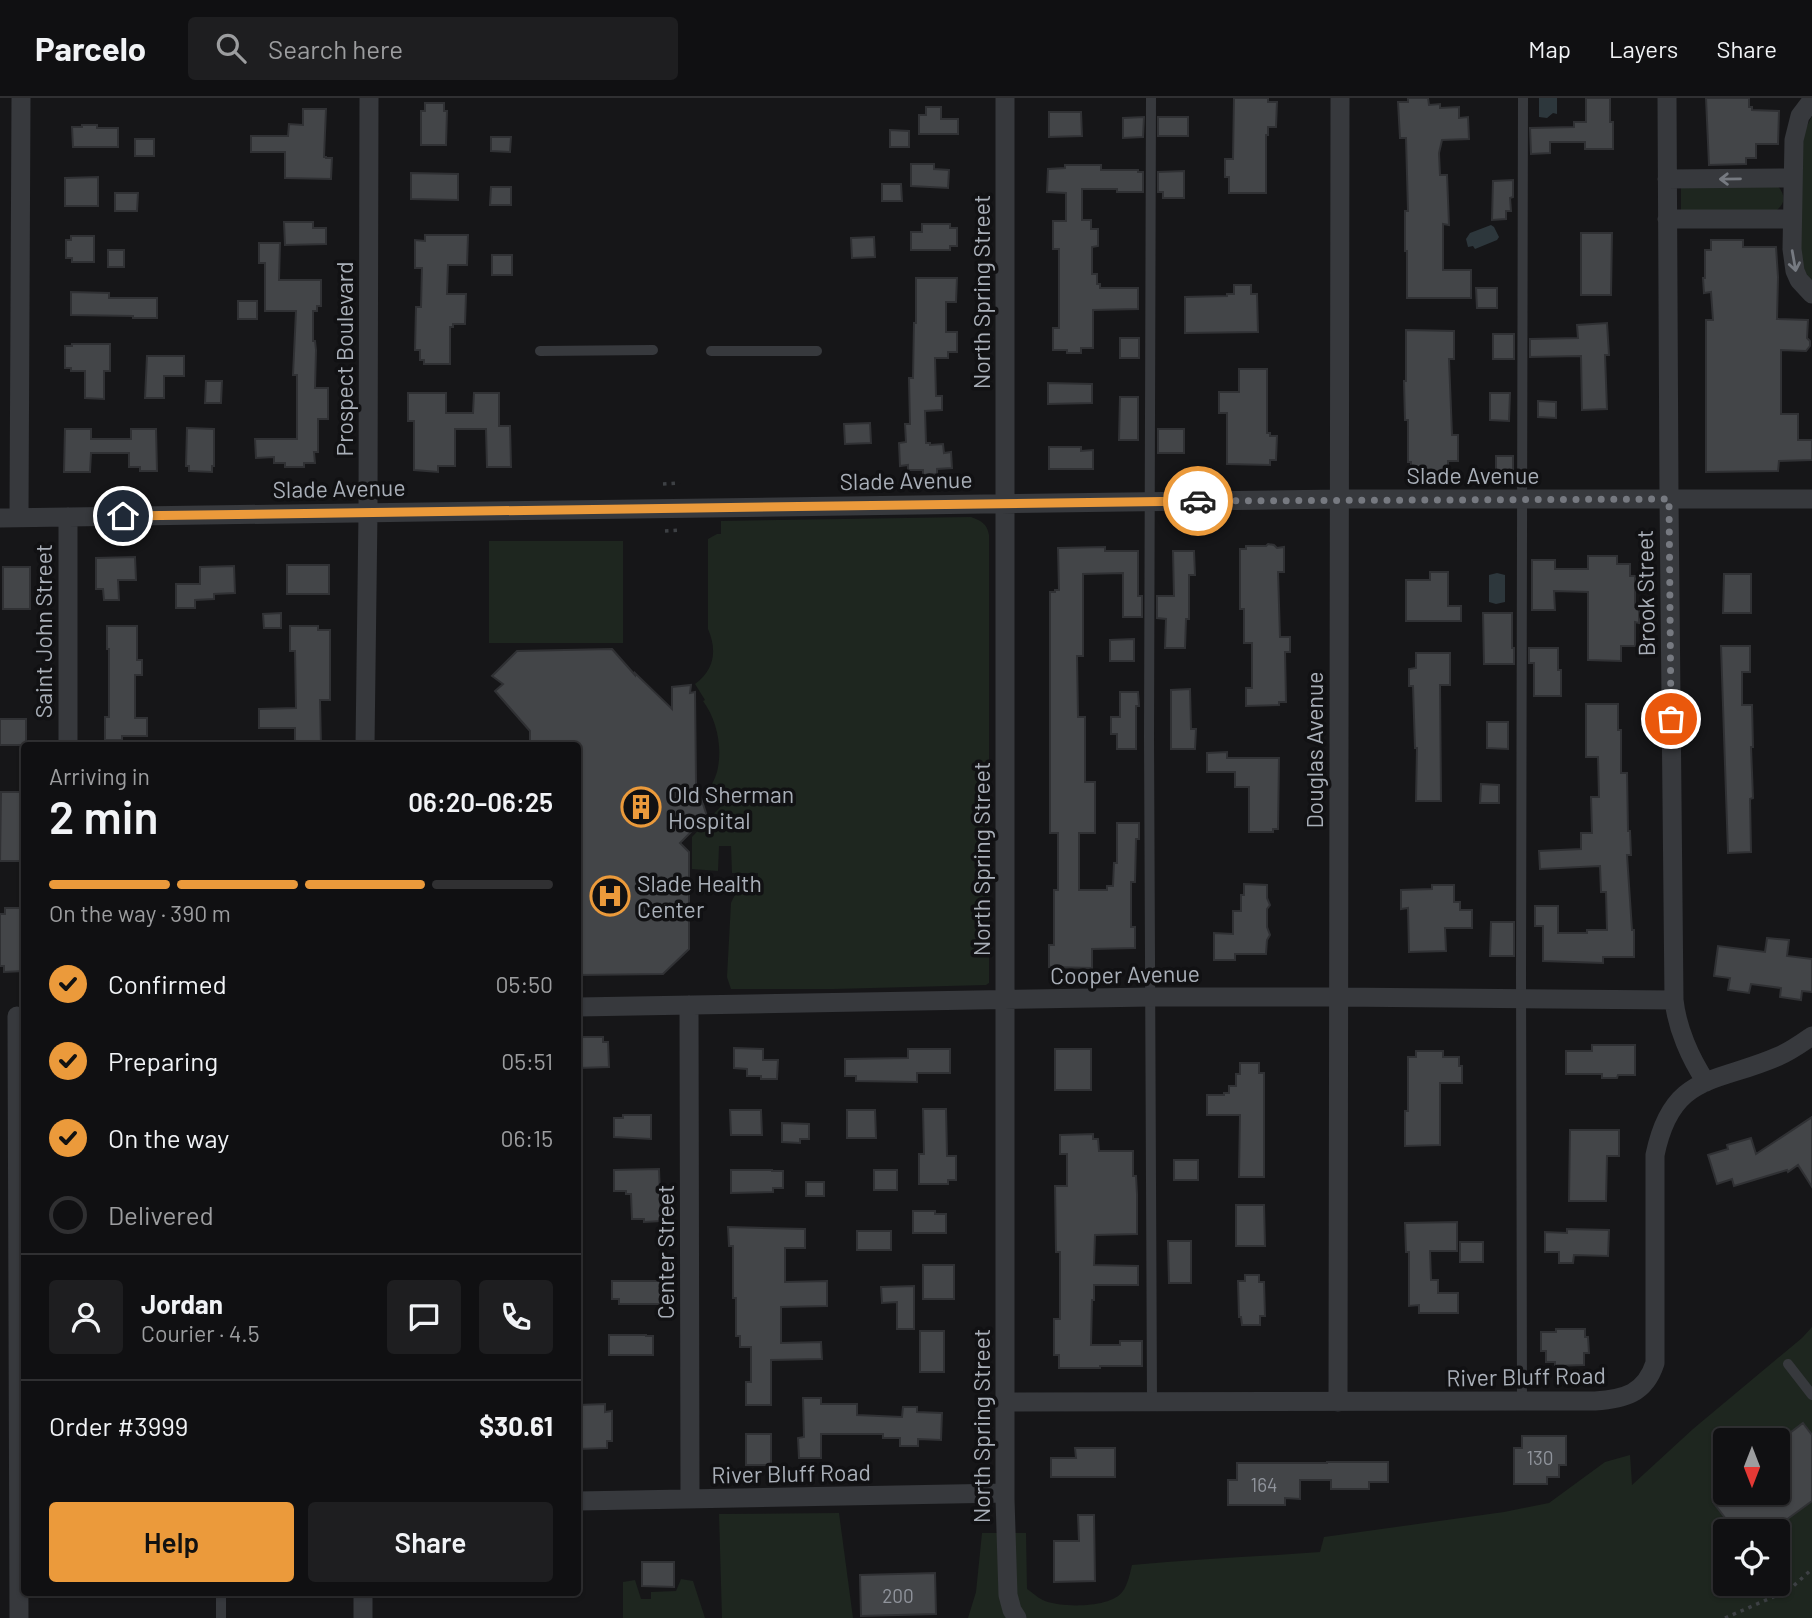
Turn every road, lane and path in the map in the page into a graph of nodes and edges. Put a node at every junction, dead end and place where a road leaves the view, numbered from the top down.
1 (21, 98) edge
2 (369, 98) edge
3 (1005, 98) edge
4 (1151, 98) edge
5 (1340, 98) edge
6 (1523, 98) edge
7 (1667, 98) edge
8 (1812, 100) edge
9 (1793, 178) junction
10 (1667, 179) junction
11 (1667, 219) junction
12 (1792, 219) junction
13 (1812, 294) edge
14 (653, 350) dead end
15 (540, 351) dead end
16 (711, 351) dead end
17 (817, 351) dead end
18 (680, 483) dead end
19 (663, 484) dead end
20 (1340, 499) junction
21 (1522, 499) junction
22 (1669, 499) junction
23 (1812, 499) edge
24 (1150, 502) junction
25 (1006, 503) junction
26 (368, 512) junction
27 (68, 517) junction
28 (9, 518) edge
29 (681, 530) dead end
30 (665, 531) dead end
31 (68, 742) edge
32 (365, 742) edge
33 (1151, 997) junction
34 (1338, 997) junction
35 (1521, 999) junction
36 (1006, 1000) junction
37 (1674, 1000) junction
38 (689, 1005) junction
39 (581, 1007) edge
40 (14, 1016) edge
41 (1812, 1036) edge
42 (1706, 1082) junction
43 (1788, 1364) dead end
44 (1812, 1395) edge
45 (1522, 1401) junction
46 (1005, 1402) junction
47 (1152, 1402) junction
48 (1338, 1402) junction
49 (1005, 1493) junction
50 (690, 1499) junction
51 (581, 1501) edge
52 (1812, 1569) edge
53 (220, 1596) edge
54 (363, 1596) edge
55 (19, 1618) edge
56 (221, 1618) edge
57 (363, 1618) edge
58 (1017, 1618) edge
59 (1726, 1618) edge

1 - 28 street, Saint John Street
2 - 26 street, Prospect Boulevard
3 - 25 street, North Spring Street
4 - 24 lane
5 - 20 street, Douglas Avenue
6 - 21 lane
7 - 10 street, Brook Street
8 - 9 street
9 -> 10 street
9 - 12 street
10 - 11 street, Brook Street
11 - 12 street
11 - 22 street, Brook Street
12 -> 13 street
14 - 15 lane
16 - 17 lane
18 - 19 path
20 - 21 street, Slade Avenue
20 - 24 street, Slade Avenue
20 - 34 street, Douglas Avenue
21 - 22 street, Slade Avenue
21 - 35 lane
22 - 23 street, Slade Avenue
22 - 37 street, Brook Street
24 - 25 street, Slade Avenue
24 - 33 lane
25 - 26 street, Slade Avenue
25 - 36 street, North Spring Street
26 - 27 street, Slade Avenue
26 - 32 street, Prospect Boulevard
27 - 28 street, Slade Avenue
27 - 31 street, Saint John Street
29 - 30 path
33 - 34 street, Cooper Avenue
33 - 36 street, Cooper Avenue
33 - 47 lane
34 - 35 street, Cooper Avenue
34 - 48 street, Douglas Avenue
35 - 37 street, Cooper Avenue
35 - 45 lane
36 - 38 street, Cooper Avenue
36 - 46 street, North Spring Street
37 - 42 street, Brook Street
38 - 39 street, Cooper Avenue
38 - 50 street, Center Street
40 - 55 street
41 - 42 street, River Bluff Road
42 - 45 street, River Bluff Road
43 - 44 lane
45 - 48 street, River Bluff Road
46 - 47 street, River Bluff Road
46 - 49 street, North Spring Street
47 - 48 street, River Bluff Road
49 - 50 street, River Bluff Road
49 - 58 street, North Spring Street
50 - 51 street, River Bluff Road
52 - 59 path
53 - 56 lane
54 - 57 street

